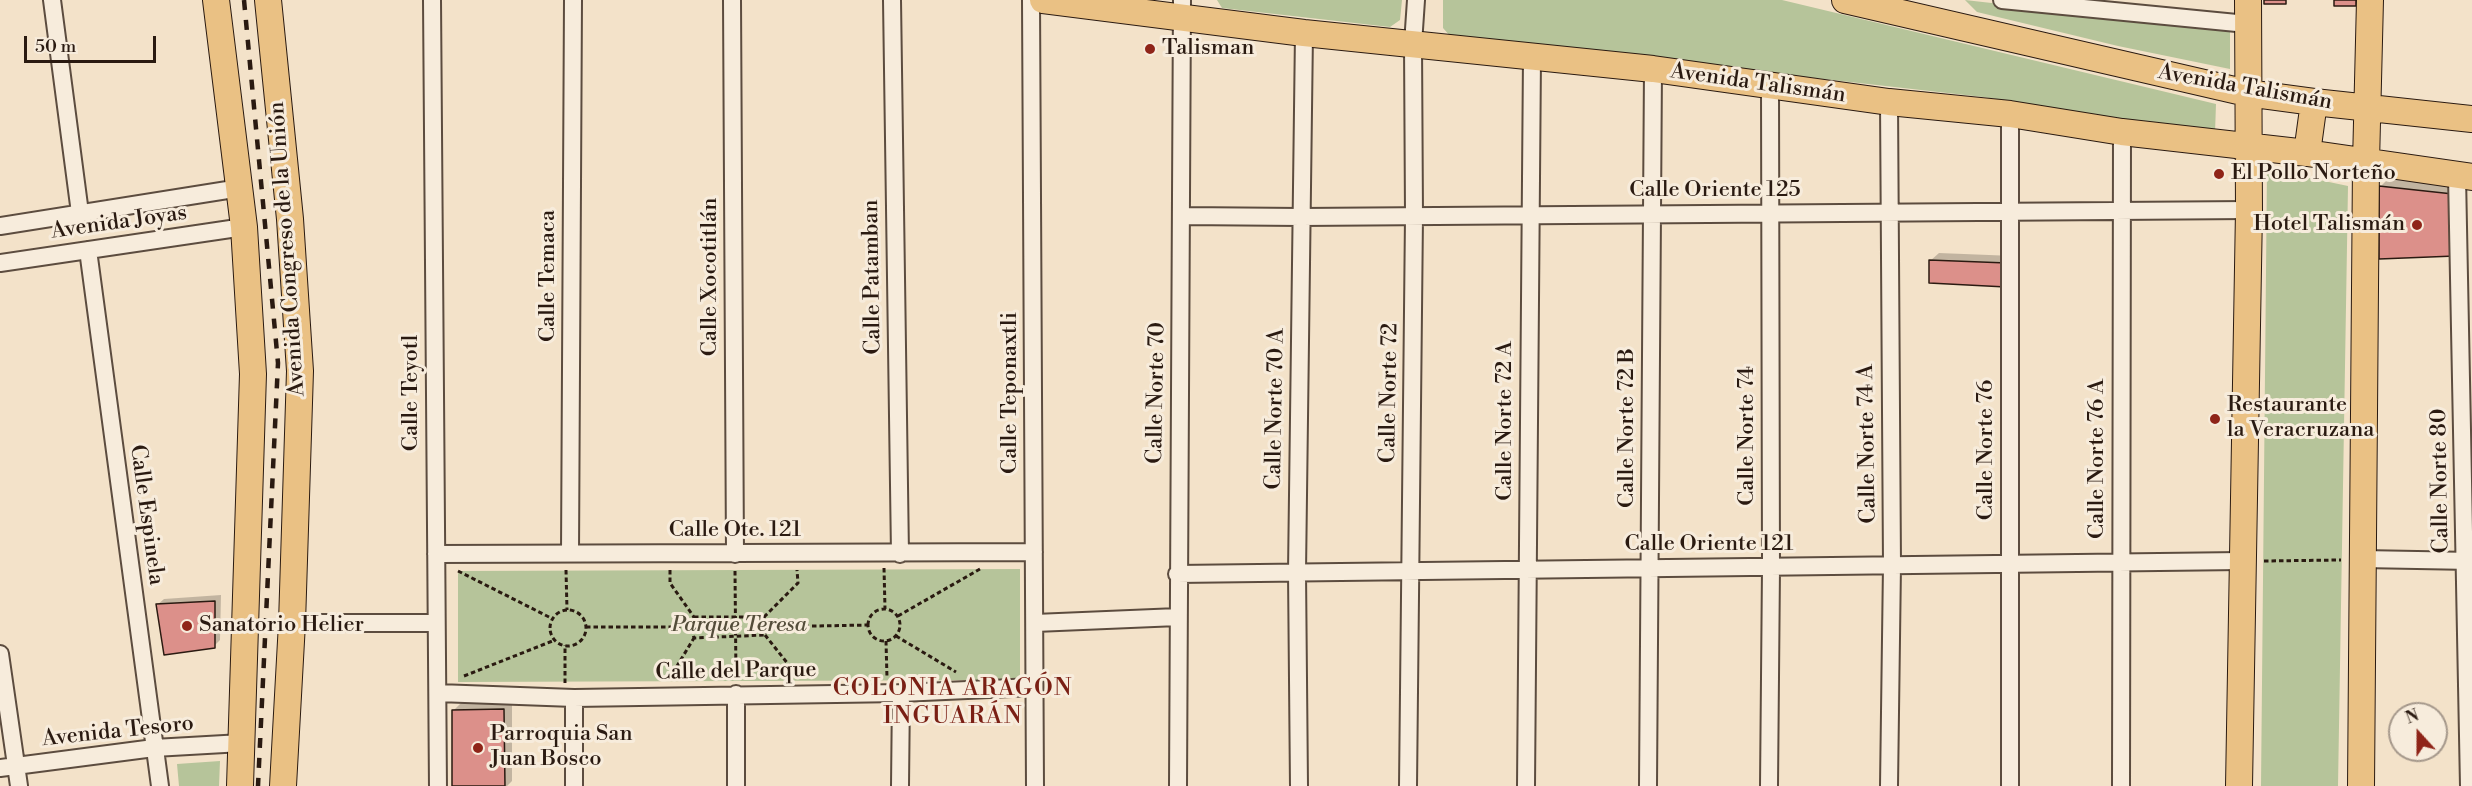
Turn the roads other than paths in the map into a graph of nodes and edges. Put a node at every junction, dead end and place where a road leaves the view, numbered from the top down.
1 (52, 0) edge
2 (216, 0) edge
3 (268, 0) edge
4 (432, 0) edge
5 (573, 0) edge
6 (732, 0) edge
7 (892, 0) edge
8 (1030, 0) edge
9 (1043, 0) edge
10 (1416, 0) edge
11 (1845, 0) edge
12 (2002, 0) edge
13 (2370, 0) edge
14 (1181, 9) edge
15 (2247, 12) edge
16 (1304, 33) junction
17 (1413, 44) junction
18 (1532, 57) junction
19 (1653, 69) junction
20 (1770, 87) junction
21 (2247, 93) junction
22 (1889, 102) junction
23 (2314, 102) junction
24 (2369, 108) junction
25 (2010, 114) junction
26 (2472, 119) edge
27 (2122, 132) junction
28 (2248, 147) junction
29 (2307, 153) junction
30 (2366, 163) junction
31 (2465, 176) edge
32 (240, 188) junction
33 (2121, 210) junction
34 (2249, 210) junction
35 (1889, 212) junction
36 (2011, 212) junction
37 (80, 213) junction
38 (1770, 213) junction
39 (1529, 214) junction
40 (1652, 214) junction
41 (1182, 216) junction
42 (1414, 216) junction
43 (1301, 217) junction
44 (0, 226) edge
45 (244, 227) junction
46 (88, 250) junction
47 (0, 263) edge
48 (1034, 552) junction
49 (436, 554) junction
50 (735, 554) junction
51 (900, 554) junction
52 (568, 559) junction
53 (2362, 559) junction
54 (2241, 561) junction
55 (2469, 562) edge
56 (2009, 564) junction
57 (1892, 565) junction
58 (2121, 565) junction
59 (1649, 568) junction
60 (1771, 568) junction
61 (1527, 569) junction
62 (1411, 571) junction
63 (1297, 572) junction
64 (1177, 574) junction
65 (1178, 617) junction
66 (291, 623) junction
67 (435, 623) junction
68 (1035, 623) junction
69 (0, 654) edge
70 (1034, 687) junction
71 (894, 688) junction
72 (438, 693) junction
73 (736, 694) junction
74 (574, 698) junction
75 (242, 743) junction
76 (154, 748) junction
77 (8, 767) edge
78 (19, 786) edge
79 (160, 786) edge
80 (240, 786) edge
81 (283, 786) edge
82 (438, 786) edge
83 (574, 786) edge
84 (736, 786) edge
85 (900, 786) edge
86 (1035, 786) edge
87 (1178, 786) edge
88 (1299, 786) edge
89 (1408, 786) edge
90 (1527, 786) edge
91 (1648, 786) edge
92 (1768, 786) edge
93 (1889, 786) edge
94 (2010, 786) edge
95 (2121, 786) edge
96 (2239, 786) edge
97 (2361, 786) edge
98 (2469, 786) edge

1 - 37 street
2 - 32 main road, Avenida Congreso de la Unión
3 - 66 main road, Avenida Congreso de la Unión
4 - 49 street, Calle Teyotl
5 - 52 street, Calle Temaca
6 - 50 street, Calle Xocotitlán
7 - 51 street, Calle Patamban
8 - 48 street, Calle Teponaxtli
9 - 14 main road, Avenida Talismán
10 - 17 street, Calle Norte 72
11 - 21 main road, Avenida Talismán
12 - 15 street
13 - 24 main road
14 - 16 main road, Avenida Talismán
14 - 41 street, Calle Norte 70
15 - 21 main road
16 - 17 main road, Avenida Talismán
16 - 43 street, Calle Norte 70 A
17 - 18 main road, Avenida Talismán
17 - 42 street, Calle Norte 72
18 - 19 main road, Avenida Talismán
18 - 39 street, Calle Norte 72 A
19 - 20 main road, Avenida Talismán
19 - 40 street, Calle Norte 72 B
20 - 22 main road, Avenida Talismán
20 - 38 street, Calle Norte 74
21 - 23 main road, Avenida Talismán
21 - 28 main road
22 - 25 main road, Avenida Talismán
22 - 35 street, Calle Norte 74 A
23 - 24 main road, Avenida Talismán
23 - 29 main road
24 - 26 main road, Avenida Talismán
24 - 30 main road
25 - 27 main road, Avenida Talismán
25 - 36 street, Calle Norte 76
27 - 28 main road, Avenida Talismán
27 - 33 street, Calle Norte 76 A
28 - 29 main road, Avenida Talismán
28 - 34 main road
29 - 30 main road, Avenida Talismán
30 - 31 main road, Avenida Talismán
30 - 53 main road
31 - 55 street, Calle Norte 80
32 - 37 street, Avenida Joyas
32 - 45 main road, Avenida Congreso de la Unión
33 - 34 street, Calle Oriente 125
33 - 36 street, Calle Oriente 125
33 - 58 street, Calle Norte 76 A
34 - 54 main road
35 - 36 street, Calle Oriente 125
35 - 38 street, Calle Oriente 125
35 - 57 street, Calle Norte 74 A
36 - 56 street, Calle Norte 76
37 - 44 street, Avenida Joyas
38 - 40 street, Calle Oriente 125
38 - 60 street, Calle Norte 74
39 - 40 street, Calle Oriente 125
39 - 42 street, Calle Oriente 125
39 - 61 street, Calle Norte 72 A
40 - 59 street, Calle Norte 72 B
41 - 43 street, Calle Oriente 125
41 - 64 street, Calle Norte 70
42 - 43 street, Calle Oriente 125
42 - 62 street, Calle Norte 72
43 - 63 street, Calle Norte 70 A
45 - 46 street, Avenida Joyas
45 - 75 main road, Avenida Congreso de la Unión
46 - 47 street, Avenida Joyas
46 - 76 street, Calle Espinela
48 - 51 street, Calle Ote. 121
48 - 68 street, Calle Teponaxtli
49 - 52 street, Calle Ote. 121
49 - 67 street, Calle Teyotl
50 - 51 street, Calle Ote. 121
50 - 52 street, Calle Ote. 121
53 - 55 street
53 - 97 main road
54 - 58 street, Calle Oriente 121
54 - 96 main road
55 - 98 street, Calle Norte 80
56 - 57 street, Calle Oriente 121
56 - 58 street, Calle Oriente 121
56 - 94 street, Calle Norte 76
57 - 60 street, Calle Oriente 121
57 - 93 street, Calle Norte 74 A
58 - 95 street, Calle Norte 76 A
59 - 60 street, Calle Oriente 121
59 - 61 street, Calle Oriente 121
59 - 91 street, Calle Norte 72 B
60 - 92 street, Calle Norte 74
61 - 62 street, Calle Oriente 121
61 - 90 street, Calle Norte 72 A
62 - 63 street, Calle Oriente 121
62 - 89 street, Calle Norte 72
63 - 64 street, Calle Oriente 121
63 - 88 street, Calle Norte 70 A
64 - 65 street, Calle Norte 70
65 - 68 street
65 - 87 street, Calle Norte 70
66 - 67 street
66 - 81 main road, Avenida Congreso de la Unión
67 - 72 street, Calle Teyotl
68 - 70 street, Calle Teponaxtli
69 - 77 street
70 - 71 street, Calle del Parque
70 - 86 street, Calle Teponaxtli
71 - 73 street, Calle del Parque
71 - 85 street
72 - 74 street, Calle del Parque
72 - 82 street, Calle Teyotl
73 - 74 street, Calle del Parque
73 - 84 street
74 - 83 street
75 - 76 street, Avenida Tesoro
75 - 80 main road, Avenida Congreso de la Unión
76 - 77 street, Avenida Tesoro
76 - 79 street, Calle Espinela
77 - 78 street

